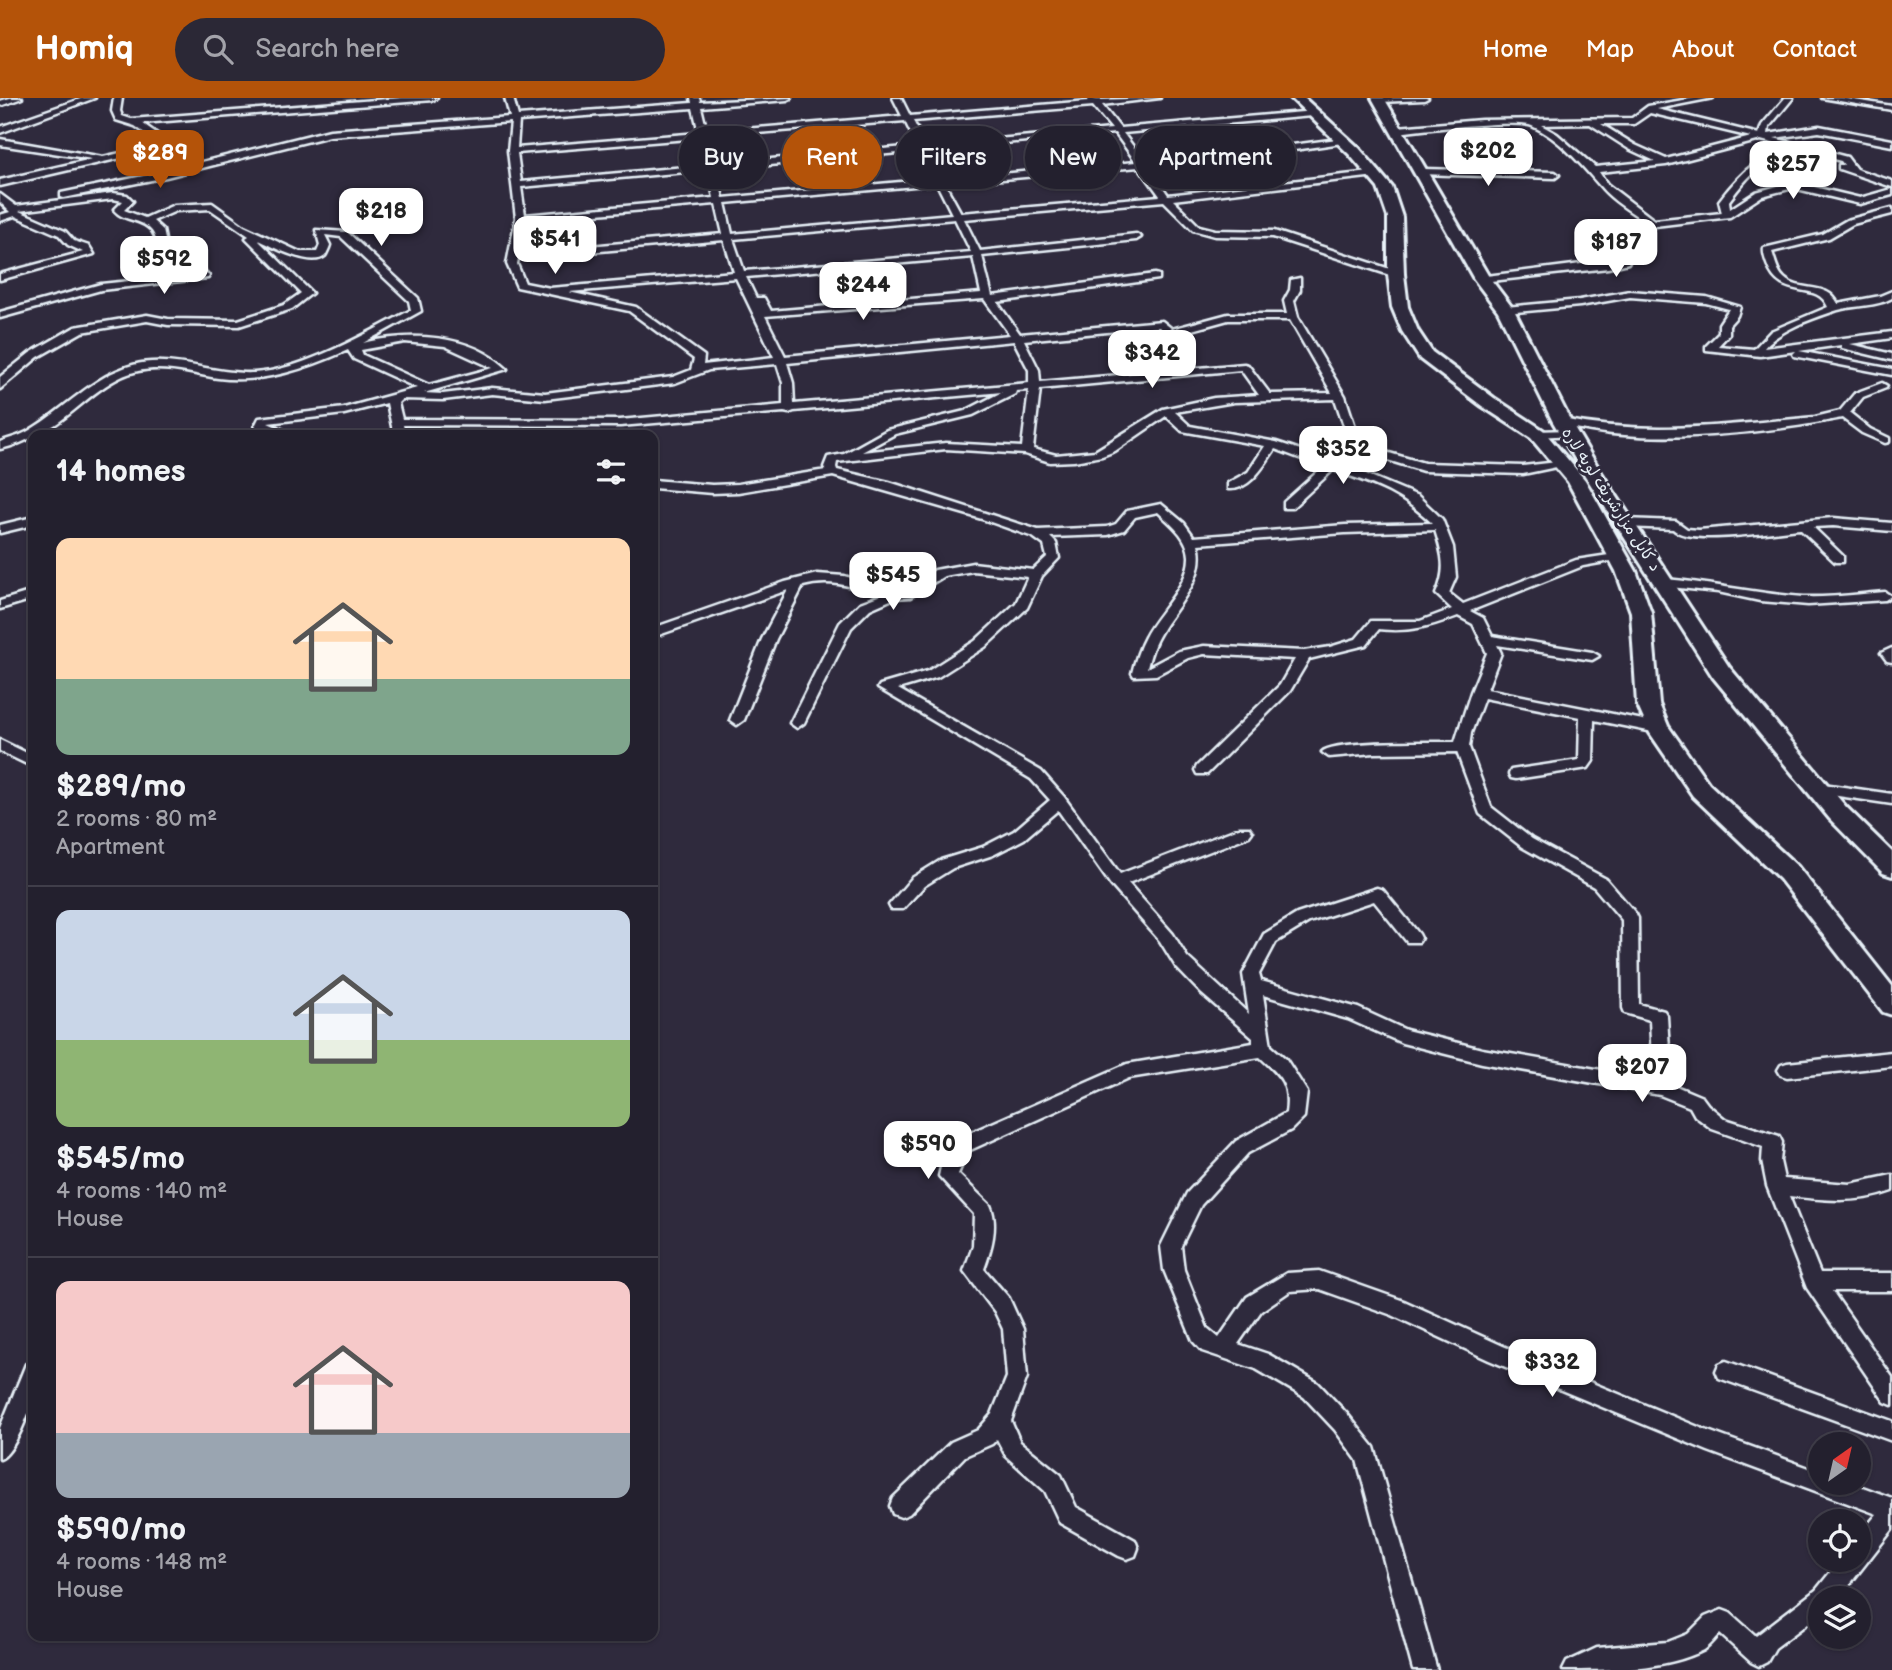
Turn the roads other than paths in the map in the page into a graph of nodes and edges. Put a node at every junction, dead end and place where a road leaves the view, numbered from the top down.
1 (18, 98) edge
2 (91, 98) edge
3 (118, 98) edge
4 (433, 98) edge
5 (509, 98) edge
6 (787, 98) edge
7 (897, 98) edge
8 (1156, 98) edge
9 (1297, 98) edge
10 (1424, 98) edge
11 (1709, 98) edge
12 (1789, 98) edge
13 (1826, 98) edge
14 (1379, 99) edge
15 (1686, 100) edge
16 (697, 101) edge
17 (1091, 101) edge
18 (0, 104) edge
19 (1892, 108) edge
20 (1648, 110) junction
21 (1312, 113) junction
22 (910, 119) junction
23 (514, 120) junction
24 (132, 121) junction
25 (1592, 122) junction
26 (1534, 124) junction
27 (702, 126) edge
28 (913, 126) edge
29 (1114, 126) edge
30 (0, 130) edge
31 (768, 130) edge
32 (1397, 130) junction
33 (1121, 132) edge
34 (1121, 136) edge
35 (679, 137) edge
36 (1763, 137) junction
37 (1342, 140) junction
38 (0, 142) edge
39 (1892, 143) edge
40 (167, 145) junction
41 (1296, 147) edge
42 (512, 151) junction
43 (896, 152) edge
44 (1135, 156) edge
45 (108, 159) junction
46 (768, 162) edge
47 (1666, 162) junction
48 (1135, 165) edge
49 (679, 169) edge
50 (1592, 170) junction
51 (1852, 170) junction
52 (1422, 172) junction
53 (1376, 173) junction
54 (166, 174) junction
55 (1555, 174) dead end
56 (1011, 175) edge
57 (0, 183) edge
58 (1892, 184) edge
59 (517, 185) junction
60 (896, 185) edge
61 (718, 189) edge
62 (944, 189) edge
63 (1159, 189) edge
64 (1892, 192) edge
65 (0, 197) edge
66 (1166, 198) junction
67 (721, 200) junction
68 (14, 210) junction
69 (1892, 211) edge
70 (1727, 215) junction
71 (956, 216) junction
72 (1869, 217) junction
73 (0, 218) edge
74 (521, 218) junction
75 (146, 221) junction
76 (1652, 223) junction
77 (1892, 224) edge
78 (241, 228) junction
79 (728, 237) junction
80 (1136, 237) dead end
81 (589, 249) dead end
82 (977, 254) junction
83 (1396, 274) junction
84 (740, 275) junction
85 (0, 277) edge
86 (1155, 278) dead end
87 (1482, 278) junction
88 (1296, 280) dead end
89 (551, 291) junction
90 (1892, 294) edge
91 (751, 297) junction
92 (988, 298) junction
93 (1834, 308) junction
94 (1506, 310) junction
95 (0, 315) edge
96 (1293, 317) junction
97 (1890, 336) edge
98 (1018, 339) junction
99 (1830, 344) junction
100 (351, 347) junction
101 (1778, 351) junction
102 (1760, 353) junction
103 (1892, 357) edge
104 (781, 360) junction
105 (696, 370) junction
106 (1892, 372) edge
107 (1035, 385) junction
108 (0, 386) edge
109 (1882, 386) dead end
110 (426, 388) junction
111 (1021, 388) junction
112 (399, 396) junction
113 (1339, 396) junction
114 (1268, 399) junction
115 (789, 410) junction
116 (1167, 411) junction
117 (1844, 414) junction
118 (397, 422) junction
119 (1566, 428) junction
120 (38, 430) edge
121 (273, 430) edge
122 (399, 430) edge
123 (1537, 434) junction
124 (28, 436) edge
125 (1885, 440) dead end
126 (1272, 444) junction
127 (0, 446) edge
128 (1027, 451) junction
129 (845, 457) junction
130 (1562, 463) junction
131 (1333, 464) junction
132 (833, 472) junction
133 (658, 484) edge
134 (1232, 486) dead end
135 (1287, 505) dead end
136 (28, 522) edge
137 (1625, 523) junction
138 (1803, 525) junction
139 (1440, 526) junction
140 (1892, 527) edge
141 (0, 529) edge
142 (1037, 534) junction
143 (1192, 541) junction
144 (1618, 556) junction
145 (1839, 559) dead end
146 (1036, 574) junction
147 (798, 583) junction
148 (1665, 583) junction
149 (893, 594) junction
150 (1885, 596) dead end
151 (28, 597) edge
152 (0, 605) edge
153 (1460, 610) junction
154 (658, 631) edge
155 (1487, 639) junction
156 (1892, 652) edge
157 (1304, 655) junction
158 (1592, 656) dead end
159 (1892, 658) edge
160 (1478, 692) junction
161 (1587, 715) junction
162 (737, 720) dead end
163 (797, 723) dead end
164 (1658, 728) junction
165 (0, 745) edge
166 (1462, 747) junction
167 (1329, 751) dead end
168 (28, 759) edge
169 (1202, 770) dead end
170 (1516, 774) dead end
171 (1816, 788) junction
172 (1892, 799) edge
173 (1059, 801) junction
174 (1244, 832) dead end
175 (1892, 867) edge
176 (1117, 881) junction
177 (897, 905) dead end
178 (1413, 938) dead end
179 (1253, 986) junction
180 (1892, 1005) edge
181 (1261, 1041) junction
182 (1892, 1059) edge
183 (1787, 1070) dead end
184 (1662, 1088) junction
185 (1892, 1183) edge
186 (1776, 1186) junction
187 (1814, 1282) junction
188 (1892, 1282) edge
189 (1224, 1348) junction
190 (1726, 1371) dead end
191 (28, 1384) edge
192 (1892, 1395) edge
193 (1000, 1421) junction
194 (1892, 1431) edge
195 (0, 1448) edge
196 (901, 1506) dead end
197 (1892, 1511) edge
198 (1871, 1539) edge
199 (1127, 1548) dead end
200 (1844, 1572) edge
201 (1833, 1586) edge
202 (1808, 1609) edge
203 (1424, 1670) edge
204 (1575, 1670) edge

1 - 18 street
2 - 30 street
3 - 24 street
4 - 24 street
5 - 23 street
6 - 16 street
7 - 22 street
8 - 17 street
9 - 21 highway, د کابل مزارشریف لویه لاره
10 - 14 street
11 - 15 street
12 - 36 street
13 - 19 street
14 - 32 highway, د کابل مزارشریف لویه لاره
15 - 20 street
16 - 23 street
16 - 27 street
17 - 22 street
17 - 29 street
20 - 25 street
20 - 36 street
21 - 33 street
21 - 37 highway, د کابل مزارشریف لویه لاره
22 - 28 street
22 - 31 street
23 - 42 street
23 - 54 street
24 - 40 street
25 - 26 street
25 - 47 street
26 - 32 street
26 - 50 street
32 - 52 highway, د کابل مزارشریف لویه لاره
34 - 44 street
35 - 42 street
36 - 39 street
36 - 47 street
36 - 51 street
37 - 41 street
37 - 53 highway, د کابل مزارشریف لویه لاره
38 - 45 street
40 - 45 street
40 - 54 street
42 - 59 street
43 - 46 street
45 - 57 street
47 - 50 street
48 - 56 street
49 - 59 street
50 - 76 street
51 - 58 street
51 - 70 street
52 - 55 street
52 - 87 highway, د کابل مزارشریف لویه لاره
53 - 66 street
53 - 83 highway, د کابل مزارشریف لویه لاره
54 - 68 street
59 - 74 street
60 - 67 street
61 - 67 street
62 - 71 street
63 - 66 street
64 - 70 street
65 - 68 street
66 - 71 street
66 - 83 street
67 - 74 street
67 - 79 street
68 - 73 street
68 - 75 street
68 - 85 street
69 - 72 street
70 - 76 street
71 - 79 street
71 - 82 street
72 - 77 street
72 - 93 street
74 - 89 street
75 - 78 street
75 - 95 street
76 - 87 street
78 - 100 street
78 - 108 street
79 - 81 street
79 - 84 street
80 - 82 street
82 - 84 street
82 - 92 street
83 - 123 highway, د کابل مزارشریف لویه لاره
84 - 89 street
84 - 91 street
86 - 92 street
87 - 94 highway, د کابل مزارشریف لویه لاره
88 - 96 street
89 - 105 street
90 - 93 street
91 - 92 street
91 - 104 street
92 - 98 street
93 - 102 street
94 - 102 street
94 - 119 highway, د کابل مزارشریف لویه لاره
96 - 98 street
96 - 113 street
97 - 99 street
98 - 104 street
98 - 107 street
99 - 101 street
99 - 103 street
100 - 110 street
100 - 110 street
100 - 120 street
101 - 102 street
101 - 106 street
104 - 105 street
104 - 115 street
105 - 112 street
107 - 111 street
107 - 114 street
107 - 128 street
109 - 117 street
110 - 112 street
111 - 115 street
111 - 129 street
112 - 118 street
112 - 121 street
113 - 114 street
113 - 130 street
114 - 116 street
115 - 118 street
116 - 126 street
116 - 128 street
117 - 119 street
117 - 125 street
118 - 122 street
119 - 123 street
119 - 137 highway, د کابل مزارشریف لویه لاره
123 - 130 highway, د کابل مزارشریف لویه لاره
124 - 127 street
126 - 131 street
126 - 134 street
128 - 129 street
129 - 132 street
130 - 144 highway, د کابل مزارشریف لویه لاره
131 - 135 street
131 - 139 street
132 - 133 street
132 - 142 street
136 - 141 street
137 - 138 street
137 - 148 highway, د کابل مزارشریف لویه لاره
138 - 140 street
138 - 145 street
139 - 143 street
139 - 153 street
142 - 143 street
142 - 146 street
143 - 157 street
144 - 153 street
144 - 164 highway, د کابل مزارشریف لویه لاره
146 - 149 street
146 - 173 street
147 - 149 street
147 - 154 street
147 - 162 street
148 - 150 street
148 - 171 highway, د کابل مزارشریف لویه لاره
149 - 163 street
151 - 152 street
153 - 155 street
153 - 157 street
155 - 158 street
155 - 160 street
156 - 159 street
157 - 169 street
160 - 161 street
160 - 166 street
161 - 164 street
161 - 170 street
164 - 180 highway, د کابل مزارشریف لویه لاره
165 - 168 street
166 - 167 street
166 - 184 street
171 - 172 street
171 - 175 highway, د کابل مزارشریف لویه لاره
173 - 176 street
173 - 177 street
174 - 176 street
176 - 181 street
178 - 179 street
179 - 181 street
179 - 184 street
181 - 189 street
181 - 193 street
182 - 183 street
184 - 186 street
185 - 186 street
186 - 187 street
187 - 188 street
187 - 192 street
189 - 197 street
189 - 203 street
190 - 194 street
191 - 195 street
193 - 196 street
193 - 199 street
197 - 198 street
200 - 201 street
202 - 204 street

